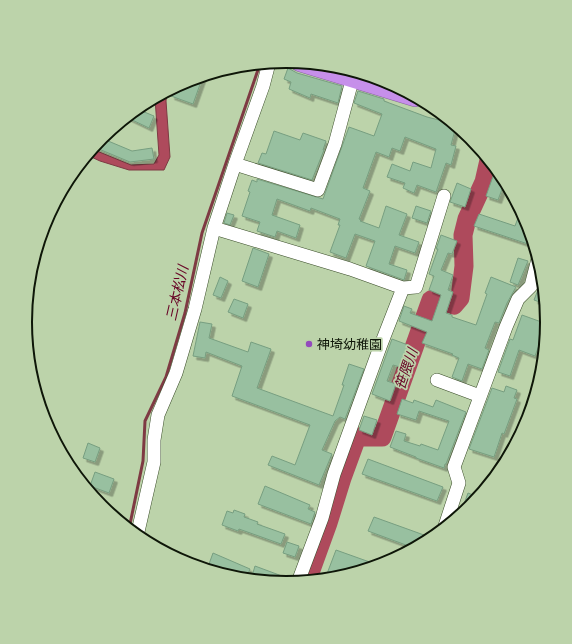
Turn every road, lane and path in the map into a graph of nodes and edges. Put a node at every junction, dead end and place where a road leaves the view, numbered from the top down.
1 (267, 69) edge
2 (353, 77) edge
3 (357, 78) edge
4 (374, 84) edge
5 (235, 164) junction
6 (444, 196) dead end
7 (214, 228) junction
8 (535, 271) edge
9 (403, 288) junction
10 (437, 380) dead end
11 (480, 396) junction
12 (448, 518) edge
13 (139, 529) edge
14 (301, 575) edge

1 - 5 street
2 - 5 street
3 - 4 highway
5 - 7 street
6 - 9 street
7 - 9 street
7 - 13 street
8 - 11 street
9 - 14 street
10 - 11 street
11 - 12 street

